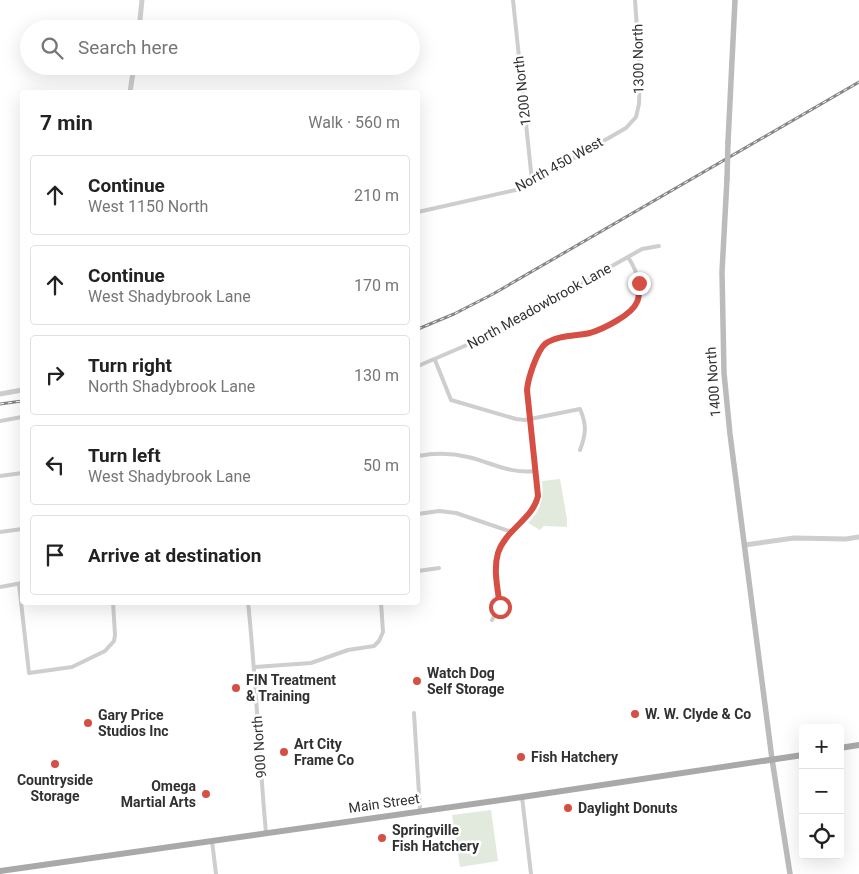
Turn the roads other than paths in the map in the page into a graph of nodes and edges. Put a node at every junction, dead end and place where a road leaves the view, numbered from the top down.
1 (142, 0) edge
2 (512, 0) edge
3 (635, 0) edge
4 (735, 0) edge
5 (140, 20) edge
6 (133, 75) edge
7 (130, 90) edge
8 (636, 117) joint
9 (532, 182) junction
10 (420, 212) edge
11 (659, 246) dead end
12 (628, 257) junction
13 (435, 360) junction
14 (420, 365) edge
15 (20, 390) edge
16 (0, 394) edge
17 (20, 417) edge
18 (531, 419) junction
19 (0, 420) edge
20 (580, 450) dead end
21 (420, 456) edge
22 (536, 472) junction
23 (20, 473) edge
24 (0, 476) edge
25 (420, 514) edge
26 (20, 530) edge
27 (0, 532) edge
28 (512, 532) junction
29 (859, 537) edge
30 (745, 545) junction
31 (439, 568) dead end
32 (420, 571) edge
33 (20, 584) edge
34 (0, 587) edge
35 (23, 605) edge
36 (113, 605) edge
37 (248, 605) edge
38 (381, 605) edge
39 (492, 620) dead end
40 (255, 667) junction
41 (414, 713) dead end
42 (859, 745) edge
43 (844, 747) edge
44 (799, 756) edge
45 (772, 759) junction
46 (522, 797) junction
47 (420, 810) junction
48 (266, 832) junction
49 (212, 841) junction
50 (0, 871) edge
51 (21, 871) edge
52 (216, 874) edge
53 (531, 874) edge
54 (790, 874) edge

1 - 5 street
2 - 9 street, 1200 North
3 - 8 street, 1300 North
4 - 30 main road, 1400 North, bridge
6 - 7 street
8 - 9 street, North 450 West
9 - 10 street, North 450 West
11 - 12 street, North Meadowbrook Lane
12 - 13 street, North Meadowbrook Lane
12 - 18 street
13 - 14 street, North Meadowbrook Lane
13 - 18 street
15 - 16 street
17 - 19 street
18 - 20 street
18 - 22 street
21 - 22 street
22 - 28 street
23 - 24 street
25 - 28 street
26 - 27 street
28 - 39 street
29 - 30 street
30 - 45 main road, 1400 North
31 - 32 street
33 - 34 street
35 - 36 street
37 - 40 street, 900 North
38 - 40 street
40 - 48 street, 900 North
41 - 47 street
42 - 43 main road
44 - 45 main road, Main Street
45 - 46 main road, Main Street
45 - 54 main road, 1400 North
46 - 47 main road, Main Street
46 - 53 street
47 - 48 main road, Main Street
48 - 49 main road, Main Street
49 - 51 main road, Main Street
49 - 52 street
50 - 51 main road, Main Street

